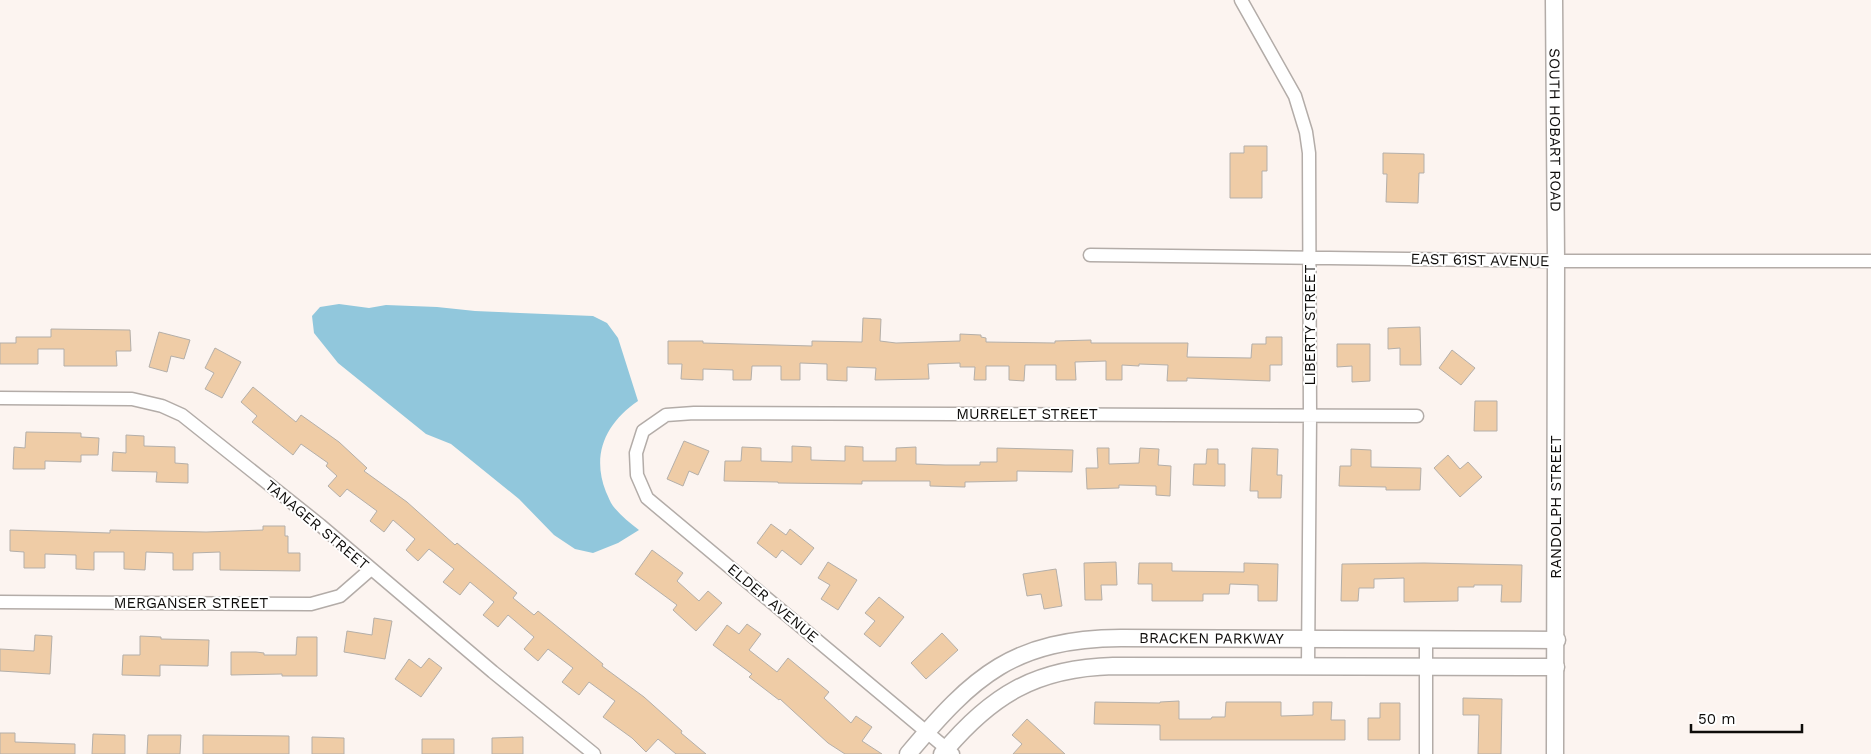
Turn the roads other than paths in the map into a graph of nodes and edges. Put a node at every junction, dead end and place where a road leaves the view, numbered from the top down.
1 (1241, 0) edge
2 (1554, 0) edge
3 (1090, 255) dead end
4 (1310, 257) junction
5 (1556, 261) junction
6 (1871, 261) edge
7 (0, 398) edge
8 (1310, 416) junction
9 (1417, 416) dead end
10 (643, 431) joint
11 (371, 569) junction
12 (0, 602) edge
13 (1308, 639) junction
14 (1426, 639) junction
15 (1556, 640) junction
16 (1308, 666) junction
17 (1426, 666) junction
18 (1556, 667) junction
19 (927, 732) junction
20 (947, 752) edge
21 (594, 754) edge
22 (908, 754) edge
23 (1426, 754) edge
24 (1555, 754) edge

1 - 4 street, LIBERTY STREET
2 - 5 street, SOUTH HOBART ROAD
3 - 4 street, EAST 61ST AVENUE
4 - 5 street, EAST 61ST AVENUE
4 - 8 street, LIBERTY STREET
5 - 6 street, EAST 61ST AVENUE
5 - 15 street, RANDOLPH STREET
7 - 11 street, TANAGER STREET
8 - 9 street, MURRELET STREET
8 - 10 street, MURRELET STREET
8 - 13 street, LIBERTY STREET
10 - 19 street, ELDER AVENUE
11 - 12 street, MERGANSER STREET
11 - 21 street, TANAGER STREET
13 - 14 street, BRACKEN PARKWAY
13 - 16 street, LIBERTY STREET
13 - 19 street, BRACKEN PARKWAY
14 - 15 street, BRACKEN PARKWAY
14 - 17 street
15 - 18 street, RANDOLPH STREET
16 - 17 street, BRACKEN PARKWAY
16 - 20 street, BRACKEN PARKWAY
17 - 18 street, BRACKEN PARKWAY
17 - 23 street
18 - 24 street, RANDOLPH STREET
19 - 20 street, ELDER AVENUE
19 - 22 street, BRACKEN PARKWAY

